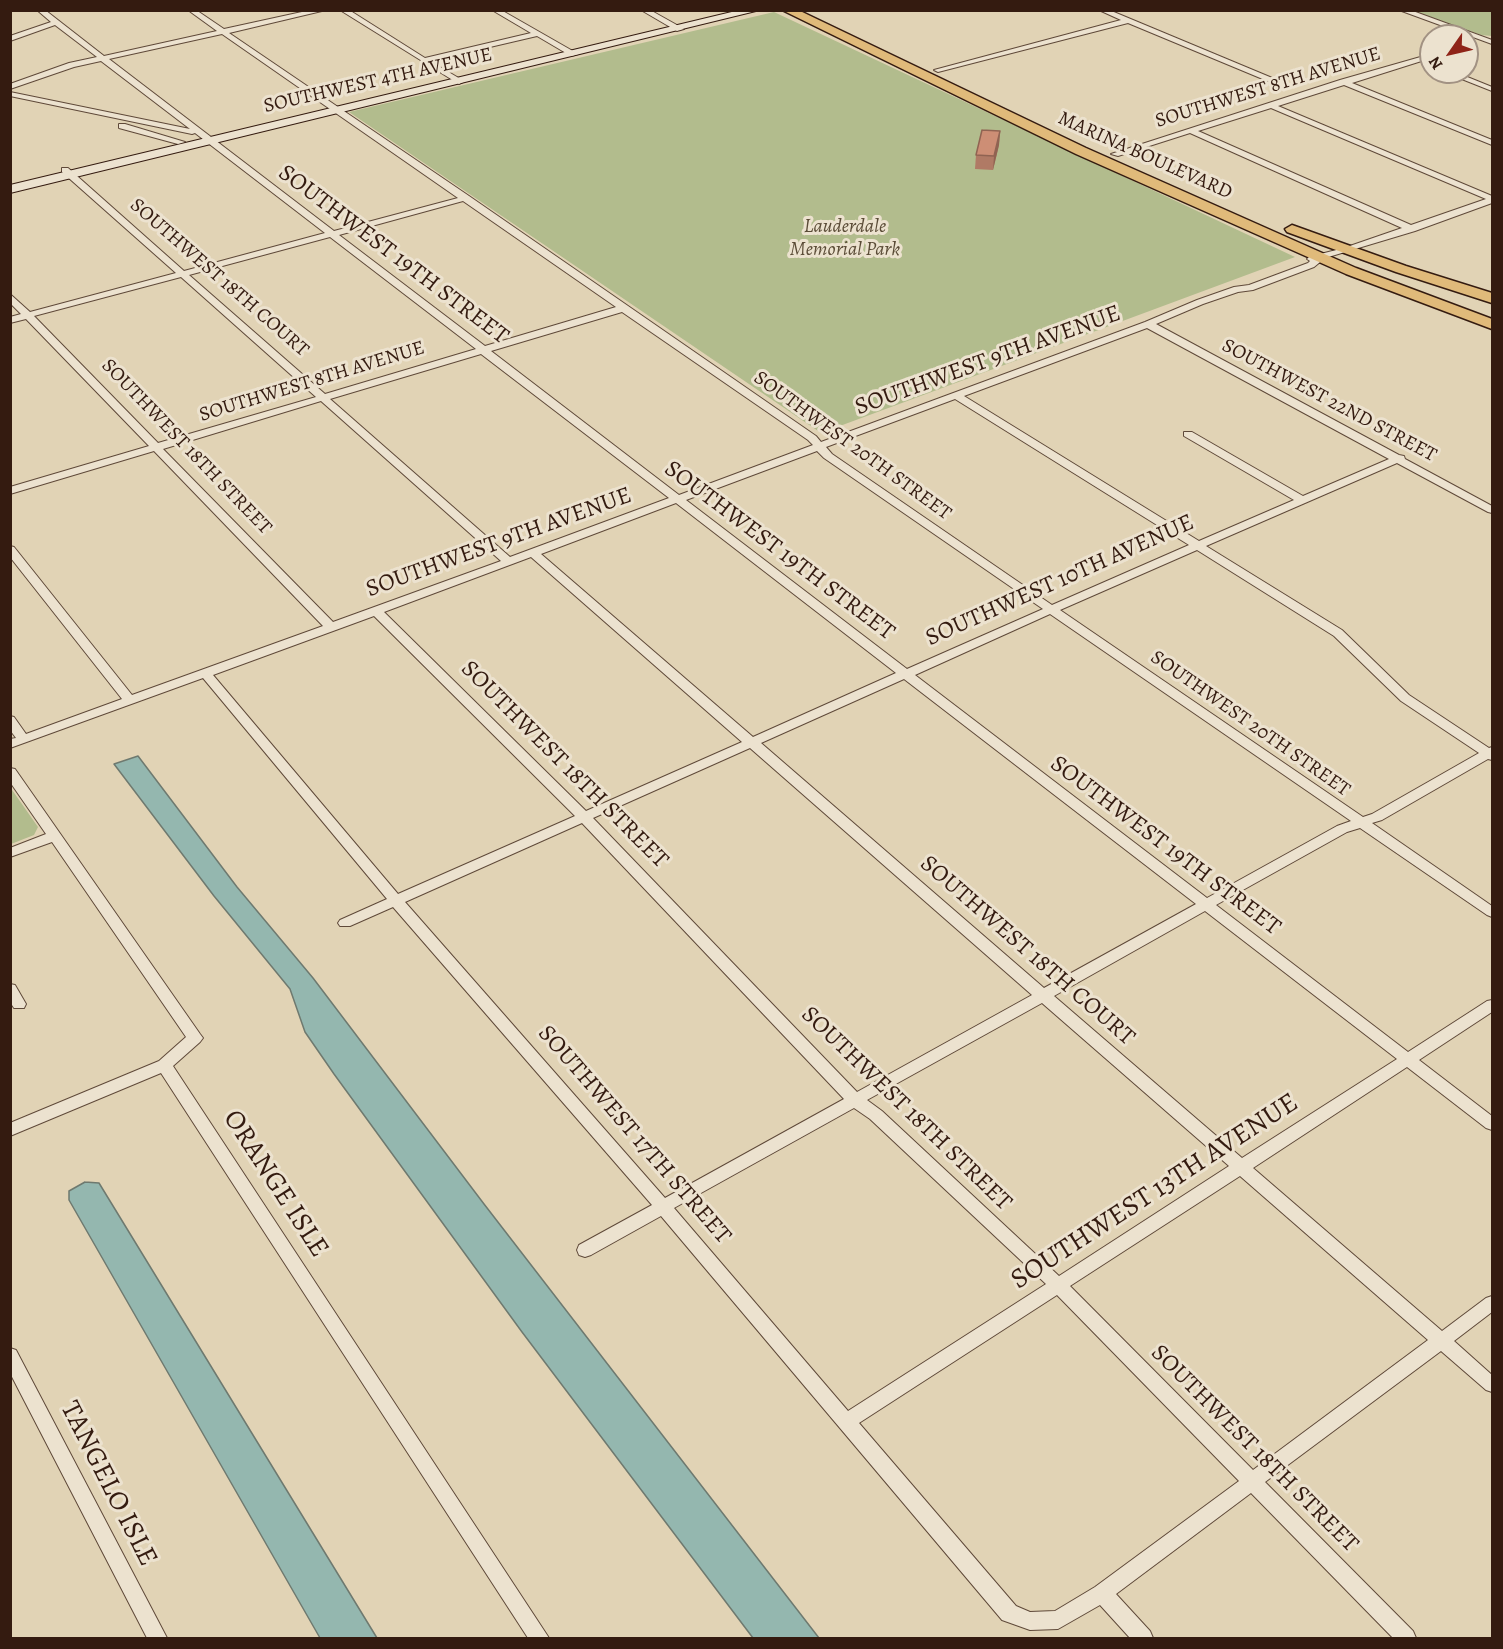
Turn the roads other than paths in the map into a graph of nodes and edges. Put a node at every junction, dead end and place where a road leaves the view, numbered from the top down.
1 (40, 10) edge
2 (191, 10) edge
3 (323, 10) edge
4 (343, 10) edge
5 (495, 10) edge
6 (644, 10) edge
7 (732, 10) edge
8 (755, 10) edge
9 (788, 10) edge
10 (811, 10) edge
11 (1102, 10) edge
12 (1402, 10) edge
13 (1127, 21) junction
14 (55, 22) junction
15 (676, 27) junction
16 (223, 32) junction
17 (537, 34) junction
18 (10, 39) edge
19 (1490, 41) edge
20 (570, 52) junction
21 (101, 58) junction
22 (424, 60) junction
23 (1418, 60) edge
24 (938, 70) junction
25 (455, 80) junction
26 (1343, 82) junction
27 (1285, 86) dead end
28 (10, 87) edge
29 (10, 94) edge
30 (10, 102) edge
31 (1272, 106) junction
32 (334, 109) junction
33 (1191, 131) junction
34 (200, 135) junction
35 (180, 142) junction
36 (1492, 142) edge
37 (1081, 151) junction
38 (1116, 154) junction
39 (67, 172) junction
40 (10, 182) edge
41 (10, 189) edge
42 (466, 198) junction
43 (1492, 200) edge
44 (1240, 220) junction
45 (1412, 229) junction
46 (329, 235) junction
47 (1347, 250) junction
48 (1321, 258) junction
49 (182, 273) junction
50 (10, 297) edge
51 (1492, 298) edge
52 (624, 308) junction
53 (1453, 310) junction
54 (28, 316) junction
55 (1492, 316) edge
56 (10, 320) edge
57 (1148, 324) junction
58 (1492, 324) edge
59 (483, 350) junction
60 (956, 394) junction
61 (323, 397) junction
62 (1188, 434) dead end
63 (819, 445) junction
64 (157, 447) junction
65 (1400, 458) junction
66 (10, 491) edge
67 (677, 499) junction
68 (1302, 500) junction
69 (1492, 510) edge
70 (1198, 546) junction
71 (10, 549) edge
72 (532, 552) junction
73 (508, 561) junction
74 (1052, 609) junction
75 (376, 611) junction
76 (331, 627) junction
77 (205, 673) junction
78 (906, 674) junction
79 (130, 701) junction
80 (10, 720) edge
81 (17, 741) edge
82 (753, 743) junction
83 (1491, 754) edge
84 (10, 772) edge
85 (585, 818) junction
86 (1362, 822) junction
87 (55, 837) junction
88 (10, 853) edge
89 (397, 902) junction
90 (1207, 905) junction
91 (1492, 912) edge
92 (345, 923) dead end
93 (10, 989) edge
94 (1044, 996) junction
95 (19, 1004) dead end
96 (1492, 1005) edge
97 (1409, 1060) junction
98 (164, 1065) junction
99 (855, 1100) junction
100 (1492, 1124) edge
101 (10, 1130) edge
102 (1242, 1166) junction
103 (663, 1207) junction
104 (585, 1250) dead end
105 (1059, 1286) junction
106 (1492, 1303) edge
107 (1442, 1340) junction
108 (10, 1355) edge
109 (1492, 1385) edge
110 (846, 1422) junction
111 (1252, 1481) junction
112 (1102, 1593) junction
113 (157, 1638) edge
114 (538, 1638) edge
115 (1143, 1638) edge
116 (1406, 1638) edge

1 - 14 street, SOUTHWEST 19TH STREET
2 - 16 street, SOUTHWEST 20TH STREET
3 - 16 street
4 - 22 street
5 - 17 street
6 - 15 street
7 - 15 main road, SOUTHWEST 4TH AVENUE
8 - 15 main road, SOUTHWEST 4TH AVENUE
9 - 37 main road, MARINA BOULEVARD
10 - 24 main road, MARINA BOULEVARD
11 - 13 street
12 - 19 street
13 - 24 street
13 - 27 street
14 - 18 street
14 - 21 street, SOUTHWEST 19TH STREET
15 - 20 main road, SOUTHWEST 4TH AVENUE
16 - 21 street
16 - 32 street, SOUTHWEST 20TH STREET
17 - 20 street
17 - 22 street
20 - 25 main road, SOUTHWEST 4TH AVENUE
21 - 28 street
21 - 34 street, SOUTHWEST 19TH STREET
22 - 25 street
23 - 26 street, SOUTHWEST 8TH AVENUE
24 - 38 main road, MARINA BOULEVARD
25 - 32 main road, SOUTHWEST 4TH AVENUE
26 - 31 street, SOUTHWEST 8TH AVENUE
26 - 36 street
29 - 34 street
30 - 35 street
31 - 33 street, SOUTHWEST 8TH AVENUE
31 - 43 street
32 - 34 main road, SOUTHWEST 4TH AVENUE
32 - 42 street, SOUTHWEST 20TH STREET
33 - 38 street, SOUTHWEST 8TH AVENUE
33 - 45 street
34 - 35 main road, SOUTHWEST 4TH AVENUE
34 - 39 main road, SOUTHWEST 4TH AVENUE
34 - 46 street, SOUTHWEST 19TH STREET
35 - 39 main road, SOUTHWEST 4TH AVENUE
37 - 38 main road
37 - 44 main road, MARINA BOULEVARD
38 - 47 main road, MARINA BOULEVARD
39 - 40 main road, SOUTHWEST 4TH AVENUE
39 - 41 main road, SOUTHWEST 4TH AVENUE
39 - 49 street, SOUTHWEST 18TH COURT
42 - 46 street
42 - 52 street, SOUTHWEST 20TH STREET
43 - 45 street, SOUTHWEST 9TH AVENUE
44 - 47 main road
44 - 48 main road, MARINA BOULEVARD
45 - 47 street, SOUTHWEST 9TH AVENUE
46 - 49 street
46 - 59 street, SOUTHWEST 19TH STREET
47 - 48 street, SOUTHWEST 9TH AVENUE
47 - 51 main road, MARINA BOULEVARD
48 - 53 main road, MARINA BOULEVARD
48 - 57 street, SOUTHWEST 9TH AVENUE
49 - 54 street
49 - 61 street, SOUTHWEST 18TH COURT
50 - 54 street, SOUTHWEST 18TH STREET
52 - 59 street, SOUTHWEST 8TH AVENUE
52 - 63 street, SOUTHWEST 20TH STREET
53 - 55 main road
53 - 58 main road, MARINA BOULEVARD
54 - 56 street
54 - 64 street, SOUTHWEST 18TH STREET
57 - 60 street, SOUTHWEST 9TH AVENUE
57 - 65 street, SOUTHWEST 22ND STREET
59 - 61 street, SOUTHWEST 8TH AVENUE
59 - 67 street, SOUTHWEST 19TH STREET
60 - 63 street, SOUTHWEST 9TH AVENUE
60 - 70 street
61 - 64 street, SOUTHWEST 8TH AVENUE
61 - 73 street, SOUTHWEST 18TH COURT
62 - 68 street
63 - 67 street, SOUTHWEST 9TH AVENUE
63 - 74 street, SOUTHWEST 20TH STREET
64 - 66 street, SOUTHWEST 8TH AVENUE
64 - 76 street, SOUTHWEST 18TH STREET
65 - 68 street, SOUTHWEST 10TH AVENUE
65 - 69 street, SOUTHWEST 22ND STREET
67 - 72 street, SOUTHWEST 9TH AVENUE
67 - 78 street, SOUTHWEST 19TH STREET
68 - 70 street, SOUTHWEST 10TH AVENUE
70 - 74 street, SOUTHWEST 10TH AVENUE
70 - 83 street
71 - 79 street
72 - 73 street, SOUTHWEST 9TH AVENUE
72 - 82 street, SOUTHWEST 18TH COURT
73 - 75 street, SOUTHWEST 9TH AVENUE
74 - 78 street, SOUTHWEST 10TH AVENUE
74 - 86 street, SOUTHWEST 20TH STREET
75 - 76 street, SOUTHWEST 9TH AVENUE
75 - 85 street, SOUTHWEST 18TH STREET
76 - 77 street, SOUTHWEST 9TH AVENUE
77 - 79 street, SOUTHWEST 9TH AVENUE
77 - 89 street, SOUTHWEST 17TH STREET
78 - 82 street, SOUTHWEST 10TH AVENUE
78 - 90 street, SOUTHWEST 19TH STREET
79 - 81 street, SOUTHWEST 9TH AVENUE
80 - 81 street
82 - 85 street, SOUTHWEST 10TH AVENUE
82 - 94 street, SOUTHWEST 18TH COURT
83 - 86 street
84 - 87 street
85 - 89 street, SOUTHWEST 10TH AVENUE
85 - 99 street, SOUTHWEST 18TH STREET
86 - 90 street
86 - 91 street, SOUTHWEST 20TH STREET
87 - 88 street
87 - 98 street
89 - 92 street, SOUTHWEST 10TH AVENUE
89 - 103 street, SOUTHWEST 17TH STREET
90 - 94 street
90 - 97 street, SOUTHWEST 19TH STREET
93 - 95 street
94 - 99 street
94 - 102 street, SOUTHWEST 18TH COURT
96 - 97 street, SOUTHWEST 13TH AVENUE
97 - 100 street, SOUTHWEST 19TH STREET
97 - 102 street, SOUTHWEST 13TH AVENUE
98 - 101 street
98 - 114 street, ORANGE ISLE
99 - 103 street
99 - 105 street, SOUTHWEST 18TH STREET
102 - 105 street, SOUTHWEST 13TH AVENUE
102 - 107 street, SOUTHWEST 18TH COURT
103 - 104 street
103 - 110 street, SOUTHWEST 17TH STREET
105 - 110 street, SOUTHWEST 13TH AVENUE
105 - 111 street, SOUTHWEST 18TH STREET
106 - 107 street
107 - 109 street, SOUTHWEST 18TH COURT
107 - 111 street
108 - 113 street, TANGELO ISLE
110 - 112 street, SOUTHWEST 17TH STREET
111 - 112 street
111 - 116 street, SOUTHWEST 18TH STREET
112 - 115 street

